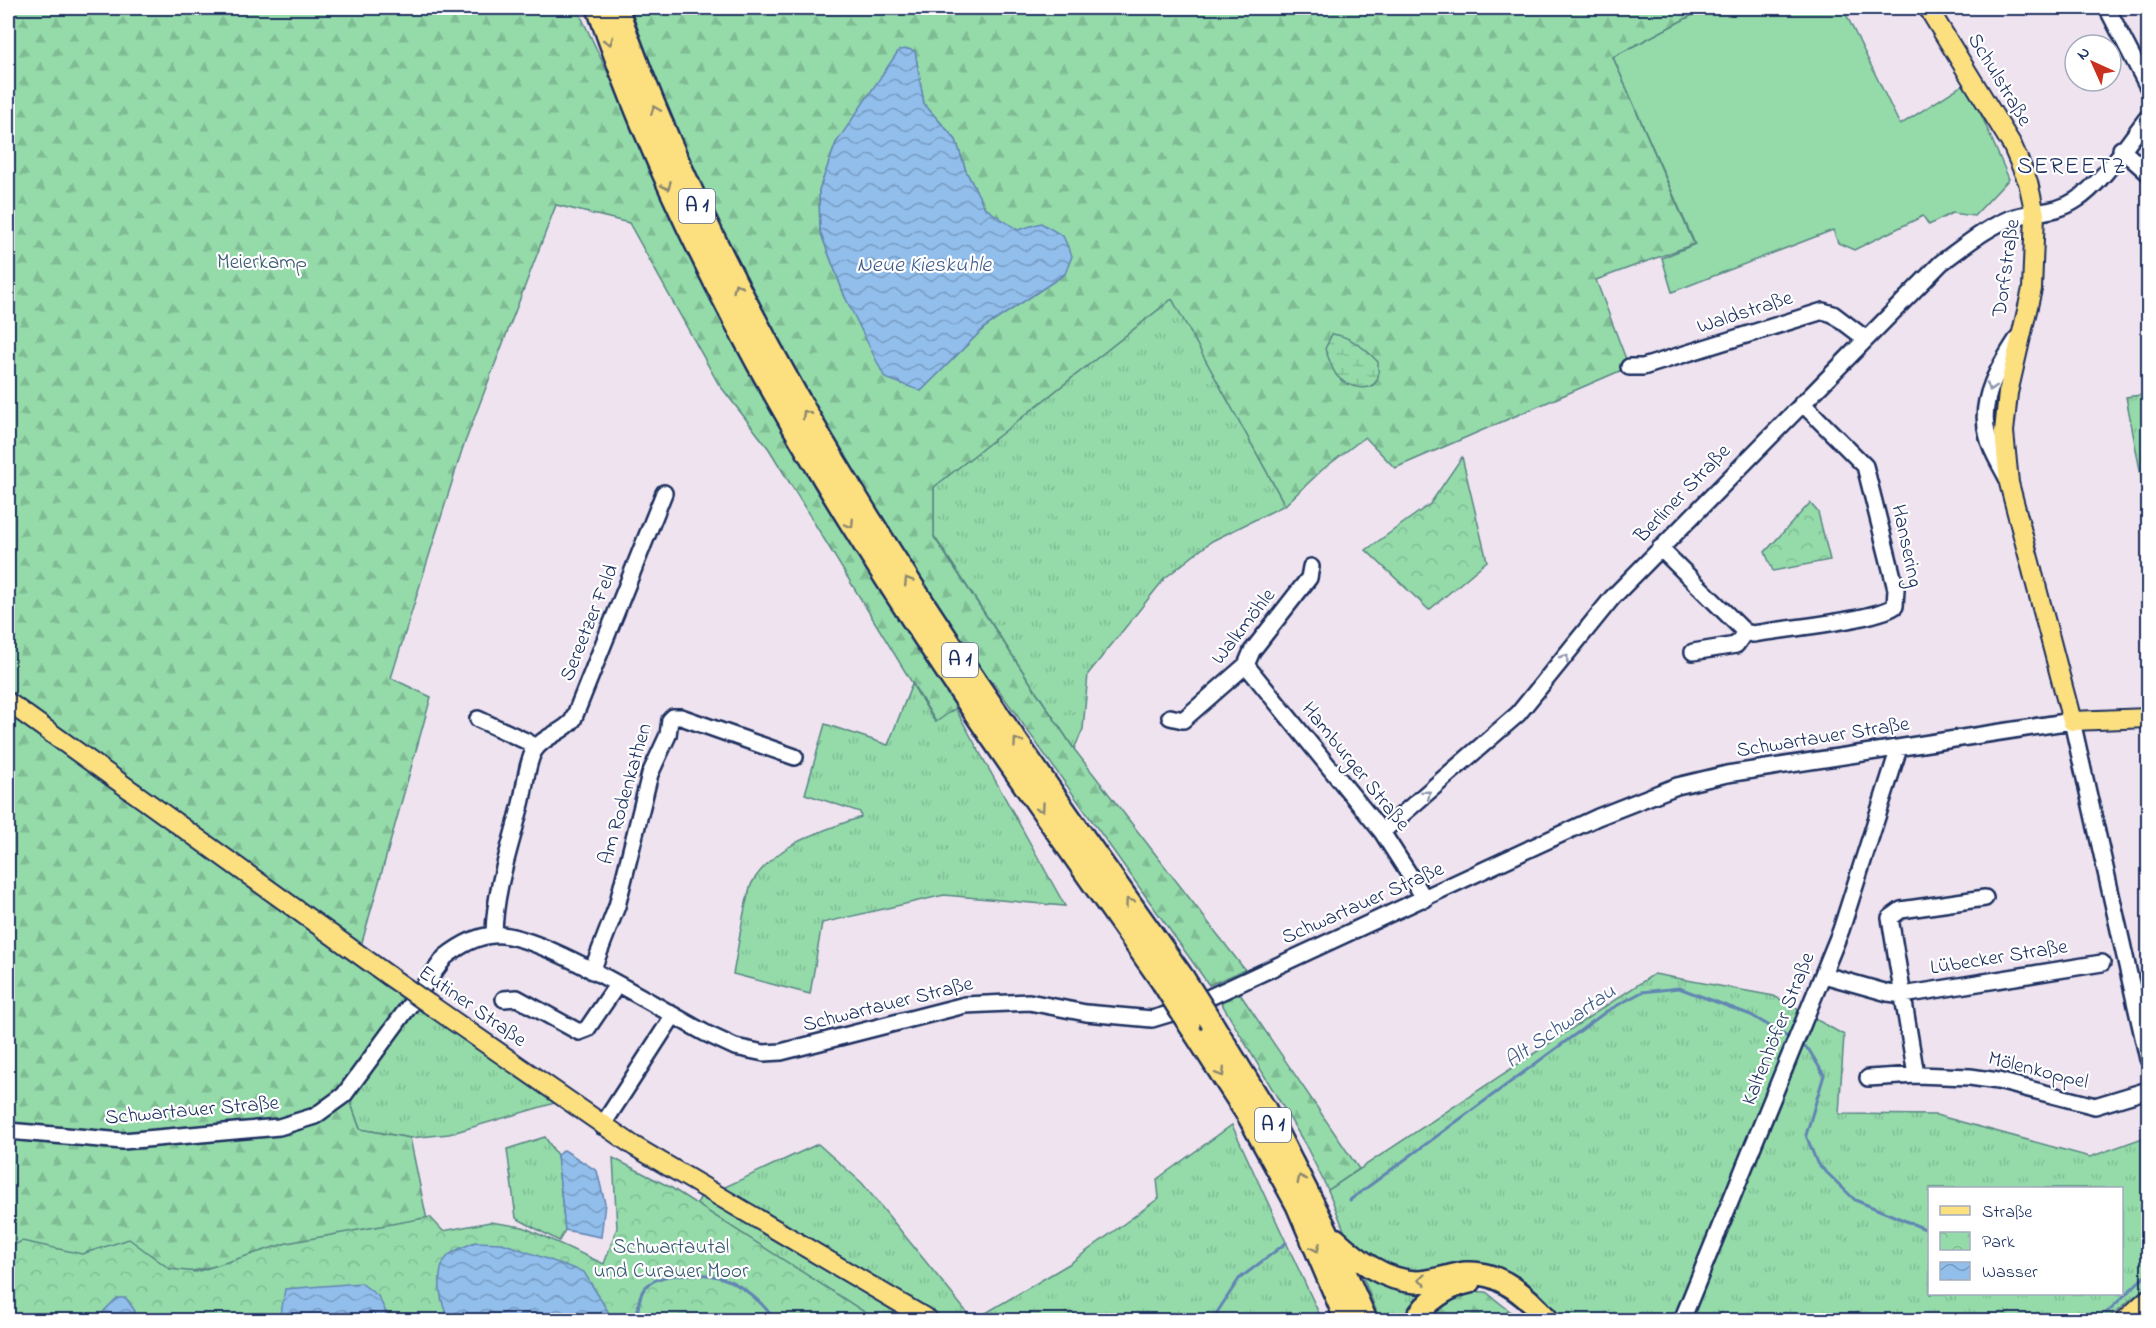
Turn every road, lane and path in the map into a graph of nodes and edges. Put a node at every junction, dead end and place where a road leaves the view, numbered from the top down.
1 (597, 8) edge
2 (617, 8) edge
3 (1928, 8) edge
4 (2107, 8) edge
5 (2148, 87) edge
6 (2148, 117) edge
7 (2121, 149) junction
8 (2148, 173) edge
9 (2035, 214) junction
10 (1866, 339) junction
11 (755, 343) junction
12 (1629, 367) dead end
13 (1802, 403) junction
14 (664, 493) dead end
15 (1660, 548) junction
16 (1311, 567) dead end
17 (1745, 632) junction
18 (1693, 652) dead end
19 (1246, 665) junction
20 (8, 702) edge
21 (1170, 717) dead end
22 (2148, 718) edge
23 (478, 719) dead end
24 (2072, 721) junction
25 (1899, 748) junction
26 (534, 751) junction
27 (795, 757) dead end
28 (1382, 832) junction
29 (1985, 898) dead end
30 (1425, 899) junction
31 (495, 934) junction
32 (2102, 963) dead end
33 (592, 971) junction
34 (1824, 975) junction
35 (1172, 979) junction
36 (617, 985) junction
37 (1903, 995) junction
38 (504, 999) dead end
39 (673, 1016) junction
40 (2145, 1036) edge
41 (2148, 1059) edge
42 (1916, 1075) junction
43 (1869, 1078) dead end
44 (2148, 1090) edge
45 (602, 1126) junction
46 (8, 1131) edge
47 (1327, 1231) junction
48 (2148, 1299) edge
49 (929, 1320) edge
50 (1346, 1320) edge
51 (1366, 1320) edge
52 (1416, 1320) edge
53 (1536, 1320) edge
54 (1548, 1320) edge
55 (1682, 1320) edge
56 (2126, 1320) edge

1 -> 11 highway, A 1
11 -> 2 highway, A 1
3 - 9 main road, Schulstraße
4 - 5 street
6 - 7 street, Dorfstraße
7 - 8 street
7 - 9 street, Dorfstraße
9 - 10 street, Berliner Straße
9 - 24 main road, Dorfstraße
10 - 12 street, Waldstraße
10 - 13 street, Berliner Straße
11 - 35 highway, A 1
13 - 15 street, Berliner Straße
13 - 17 street, Hansering
14 - 26 street, Sereetzer Feld
15 - 17 street
28 -> 15 street, Berliner Straße
16 - 19 street, Walkmöhle
17 - 18 street
19 - 21 street, Walkmöhle
19 - 28 street, Hamburger Straße
20 - 45 main road, Eutiner Straße, bridge
22 - 24 main road
23 - 26 street
24 - 25 street, Schwartauer Straße
24 - 40 street
25 - 30 street, Schwartauer Straße
25 - 34 street, Kaltenhöfer Straße
26 - 31 street
27 - 33 street, Am Rodenkathen
28 - 30 street, Hamburger Straße
29 - 37 street, Lübecker Straße
30 - 39 street, Schwartauer Straße
31 - 33 street, Schwartauer Straße
31 - 46 street, Schwartauer Straße
32 - 37 street, Lübecker Straße
33 - 36 street, Schwartauer Straße
34 - 37 street, Lübecker Straße
34 - 55 street, Kaltenhöfer Straße
47 -> 35 highway, A 1, bridge
35 -> 50 highway, A 1, bridge
36 - 38 street
36 - 39 street, Schwartauer Straße
37 - 42 street
39 - 45 street
40 - 41 street
42 - 43 street, Mölenkoppel
42 - 44 street, Mölenkoppel
45 - 49 main road, Eutiner Straße
47 - 51 highway, A 1
54 -> 47 highway
48 - 56 main road
52 - 53 highway

